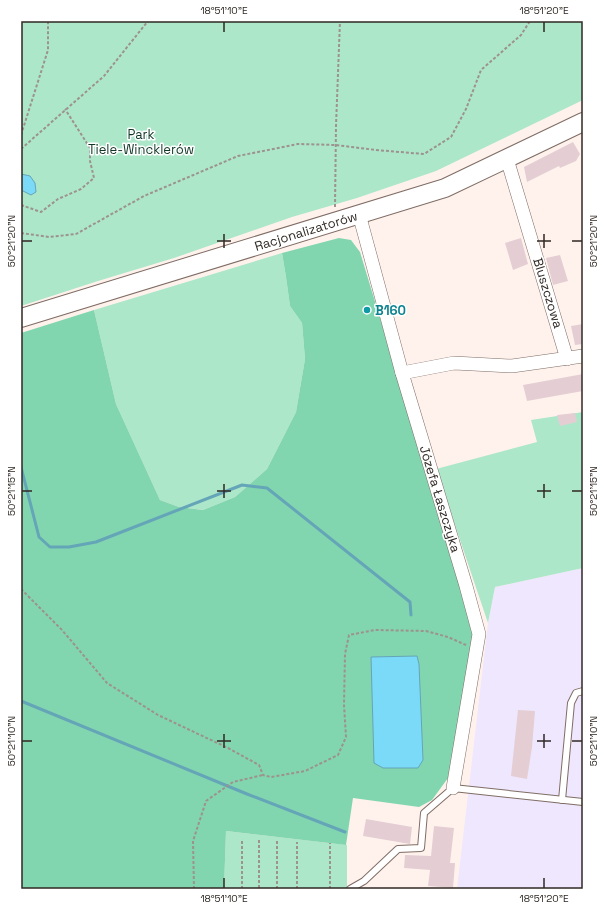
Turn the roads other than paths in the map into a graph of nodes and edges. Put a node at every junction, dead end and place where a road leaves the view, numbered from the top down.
1 (583, 122) edge
2 (507, 158) junction
3 (359, 214) junction
4 (21, 318) edge
5 (583, 356) edge
6 (567, 359) junction
7 (402, 373) junction
8 (583, 691) edge
9 (453, 788) junction
10 (562, 800) junction
11 (583, 802) edge
12 (350, 889) edge

1 - 2 street, Racjonalizatorów
2 - 3 street, Racjonalizatorów
2 - 6 street, Bluszczowa
3 - 4 street, Racjonalizatorów
3 - 7 street, Józefa Łaszczyka
5 - 6 street
6 - 7 street
7 - 9 street, Józefa Łaszczyka
8 - 10 lane
9 - 10 lane
9 - 12 lane
10 - 11 lane

